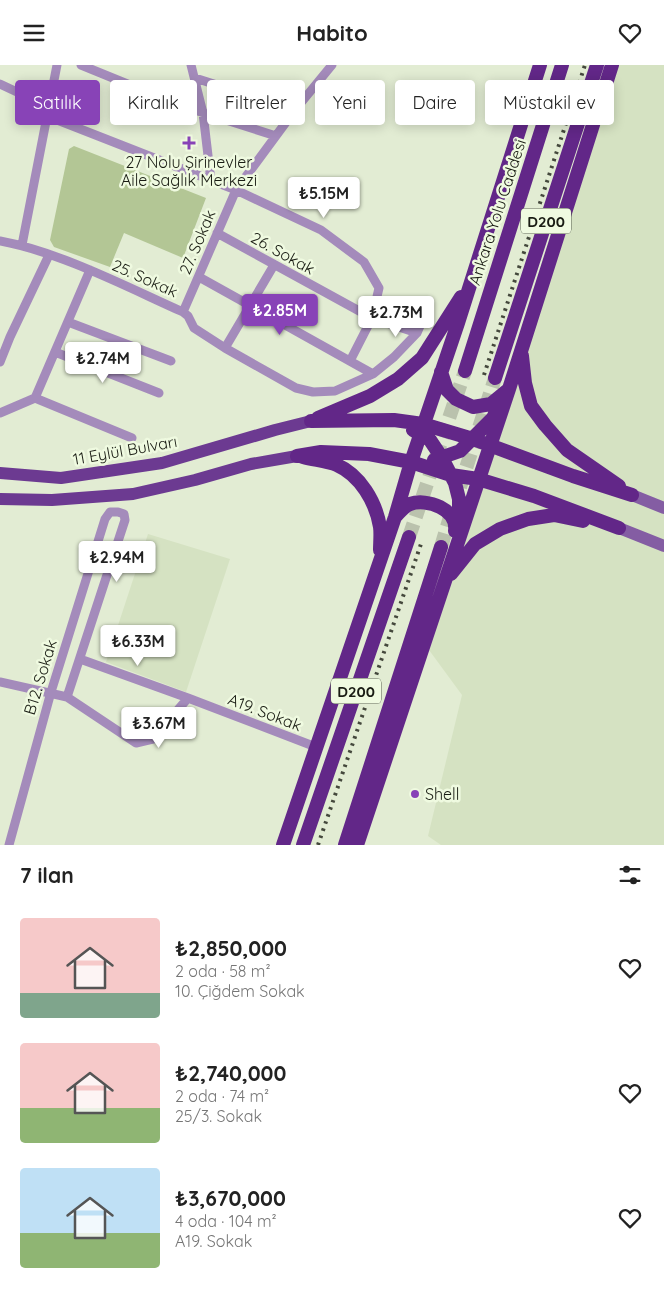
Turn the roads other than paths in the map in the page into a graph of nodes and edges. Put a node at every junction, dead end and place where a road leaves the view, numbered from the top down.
1 (58, 65) edge
2 (81, 65) edge
3 (191, 65) edge
4 (330, 65) edge
5 (540, 65) edge
6 (562, 65) edge
7 (597, 65) edge
8 (612, 65) edge
9 (195, 78) junction
10 (55, 80) edge
11 (207, 82) edge
12 (0, 84) edge
13 (15, 91) edge
14 (305, 97) edge
15 (203, 113) junction
16 (45, 125) edge
17 (70, 125) edge
18 (284, 125) edge
19 (276, 136) junction
20 (211, 181) junction
21 (236, 190) junction
22 (217, 233) junction
23 (0, 241) edge
24 (22, 245) junction
25 (49, 255) junction
26 (274, 265) junction
27 (90, 271) junction
28 (199, 277) junction
29 (471, 281) junction
30 (250, 306) junction
31 (427, 310) dead end
32 (183, 312) junction
33 (372, 318) junction
34 (68, 322) junction
35 (417, 333) junction
36 (225, 348) junction
37 (521, 350) junction
38 (55, 352) junction
39 (171, 361) dead end
40 (350, 361) junction
41 (0, 362) edge
42 (465, 371) tunnel mouth
43 (441, 372) junction
44 (373, 373) junction
45 (495, 378) tunnel mouth
46 (509, 389) junction
47 (160, 393) dead end
48 (35, 398) junction
49 (0, 413) edge
50 (312, 421) junction
51 (421, 429) junction
52 (132, 438) dead end
53 (473, 439) junction
54 (490, 445) junction
55 (297, 456) junction
56 (442, 458) junction
57 (410, 463) junction
58 (2, 473) edge
59 (451, 475) junction
60 (478, 479) junction
61 (632, 495) junction
62 (0, 499) edge
63 (664, 508) edge
64 (394, 517) junction
65 (619, 528) junction
66 (410, 537) tunnel mouth
67 (664, 546) edge
68 (441, 547) tunnel mouth
69 (380, 560) junction
70 (446, 581) junction
71 (80, 659) junction
72 (1, 685) edge
73 (51, 692) junction
74 (67, 697) junction
75 (188, 698) junction
76 (316, 747) junction
77 (8, 845) edge
78 (283, 845) edge
79 (303, 845) edge
80 (345, 845) edge
81 (358, 845) edge

1 - 10 street
2 - 15 street
3 - 9 street
4 - 14 street, 27. Sokak
5 - 29 highway
6 - 42 highway, Ankara Yolu Caddesi / D200
7 - 45 highway, D200
8 - 37 highway
9 - 11 street
9 - 15 street
12 - 13 street
15 - 19 street
15 - 20 street
16 - 24 street
17 - 20 street
18 - 19 street, 27. Sokak
19 - 21 street, 27. Sokak
20 - 21 street
21 - 22 street, 27. Sokak
21 - 33 street
22 - 26 street, 26. Sokak
22 - 28 street, 27. Sokak
23 - 24 street, 25. Sokak
24 - 25 street, 25. Sokak
25 - 27 street, 25. Sokak
25 - 41 street
26 - 30 street
26 - 33 street, 26. Sokak
27 - 32 street, 25. Sokak
27 - 34 street
28 - 30 street
28 - 32 street, 27. Sokak
29 - 43 highway
29 - 50 highway
30 - 36 street
30 - 40 street
31 - 35 street
32 - 36 street, 25. Sokak
33 - 35 street, 26. Sokak
33 - 40 street
34 - 38 street
34 - 39 street
35 - 44 street, 25. Sokak
36 - 44 street, 25. Sokak
37 - 46 highway
37 - 61 highway
38 - 47 street
38 - 48 street
40 - 44 street
43 - 46 highway
43 - 51 highway
46 - 53 highway
46 - 54 highway
48 - 49 street
48 - 52 street
50 - 51 highway
50 - 58 main road, 11 Eylül Bulvarı
51 - 53 highway
51 - 56 highway
51 - 57 highway
53 - 54 highway
53 - 56 highway
54 - 60 highway
54 - 61 highway
55 - 57 highway
55 - 62 main road
55 - 69 highway
56 - 57 highway
56 - 59 highway
57 - 59 highway
57 - 64 highway
59 - 60 highway
59 - 70 highway
60 - 65 highway
60 - 70 highway
61 - 63 main road
64 - 69 highway
64 - 70 highway
65 - 67 main road
65 - 70 highway
66 - 79 highway, D200
68 - 80 highway, D200
69 - 76 highway
70 - 81 highway
71 - 73 street, B12. Sokak
71 - 74 street
71 - 75 street, A19. Sokak
72 - 73 street
73 - 74 street
73 - 77 street, B12. Sokak
74 - 75 street
75 - 76 street, A19. Sokak
76 - 78 highway

